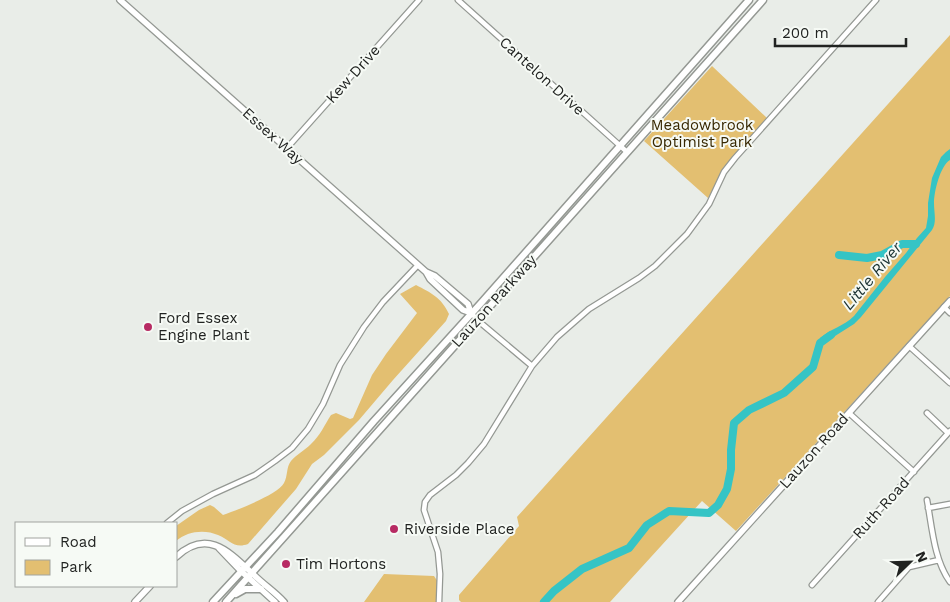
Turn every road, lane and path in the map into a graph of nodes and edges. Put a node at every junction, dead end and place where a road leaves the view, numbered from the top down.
1 (120, 0) edge
2 (418, 0) edge
3 (458, 0) edge
4 (749, 0) edge
5 (763, 0) edge
6 (876, 0) edge
7 (619, 145) junction
8 (287, 148) junction
9 (627, 152) junction
10 (418, 265) junction
11 (950, 301) edge
12 (944, 307) junction
13 (471, 313) junction
14 (950, 313) edge
15 (477, 320) junction
16 (910, 346) junction
17 (532, 366) junction
18 (950, 383) edge
19 (849, 413) junction
20 (926, 413) dead end
21 (949, 432) edge
22 (914, 472) junction
23 (927, 500) dead end
24 (950, 504) edge
25 (928, 508) junction
26 (168, 522) edge
27 (178, 555) edge
28 (938, 560) junction
29 (243, 569) junction
30 (250, 575) junction
31 (950, 582) edge
32 (812, 585) dead end
33 (149, 587) edge
34 (261, 589) junction
35 (228, 600) edge
36 (135, 602) edge
37 (213, 602) edge
38 (275, 602) edge
39 (284, 602) edge
40 (439, 602) edge
41 (678, 602) edge
42 (878, 602) edge

1 - 8 street, Essex Way
2 - 8 street, Kew Drive
3 - 7 street, Cantelon Drive
4 - 7 main road, Lauzon Parkway
5 - 9 main road, Lauzon Parkway
6 - 17 street
7 - 9 street, Cantelon Drive
7 - 13 main road, Lauzon Parkway
8 - 10 street, Essex Way
9 - 15 main road, Lauzon Parkway
10 - 13 street, Essex Way
10 - 26 street
11 - 12 street, Lauzon Road
12 - 14 street
12 - 16 street, Lauzon Road
13 - 15 street, Essex Way
13 - 29 main road, Lauzon Parkway
15 - 17 street, Essex Way
15 - 30 main road, Lauzon Parkway
16 - 18 street
16 - 19 street, Lauzon Road
17 - 40 street
19 - 22 street
19 - 41 street, Lauzon Road
20 - 21 street
21 - 22 street, Ruth Road
22 - 32 street, Ruth Road
23 - 25 street
24 - 25 street
25 - 28 street
27 - 29 street
28 - 31 street
28 - 42 street
29 - 30 street
29 - 37 main road, Lauzon Parkway
30 - 34 street
30 - 35 main road, Lauzon Parkway
30 - 39 street
33 - 36 street
34 - 35 main road
34 - 38 street

